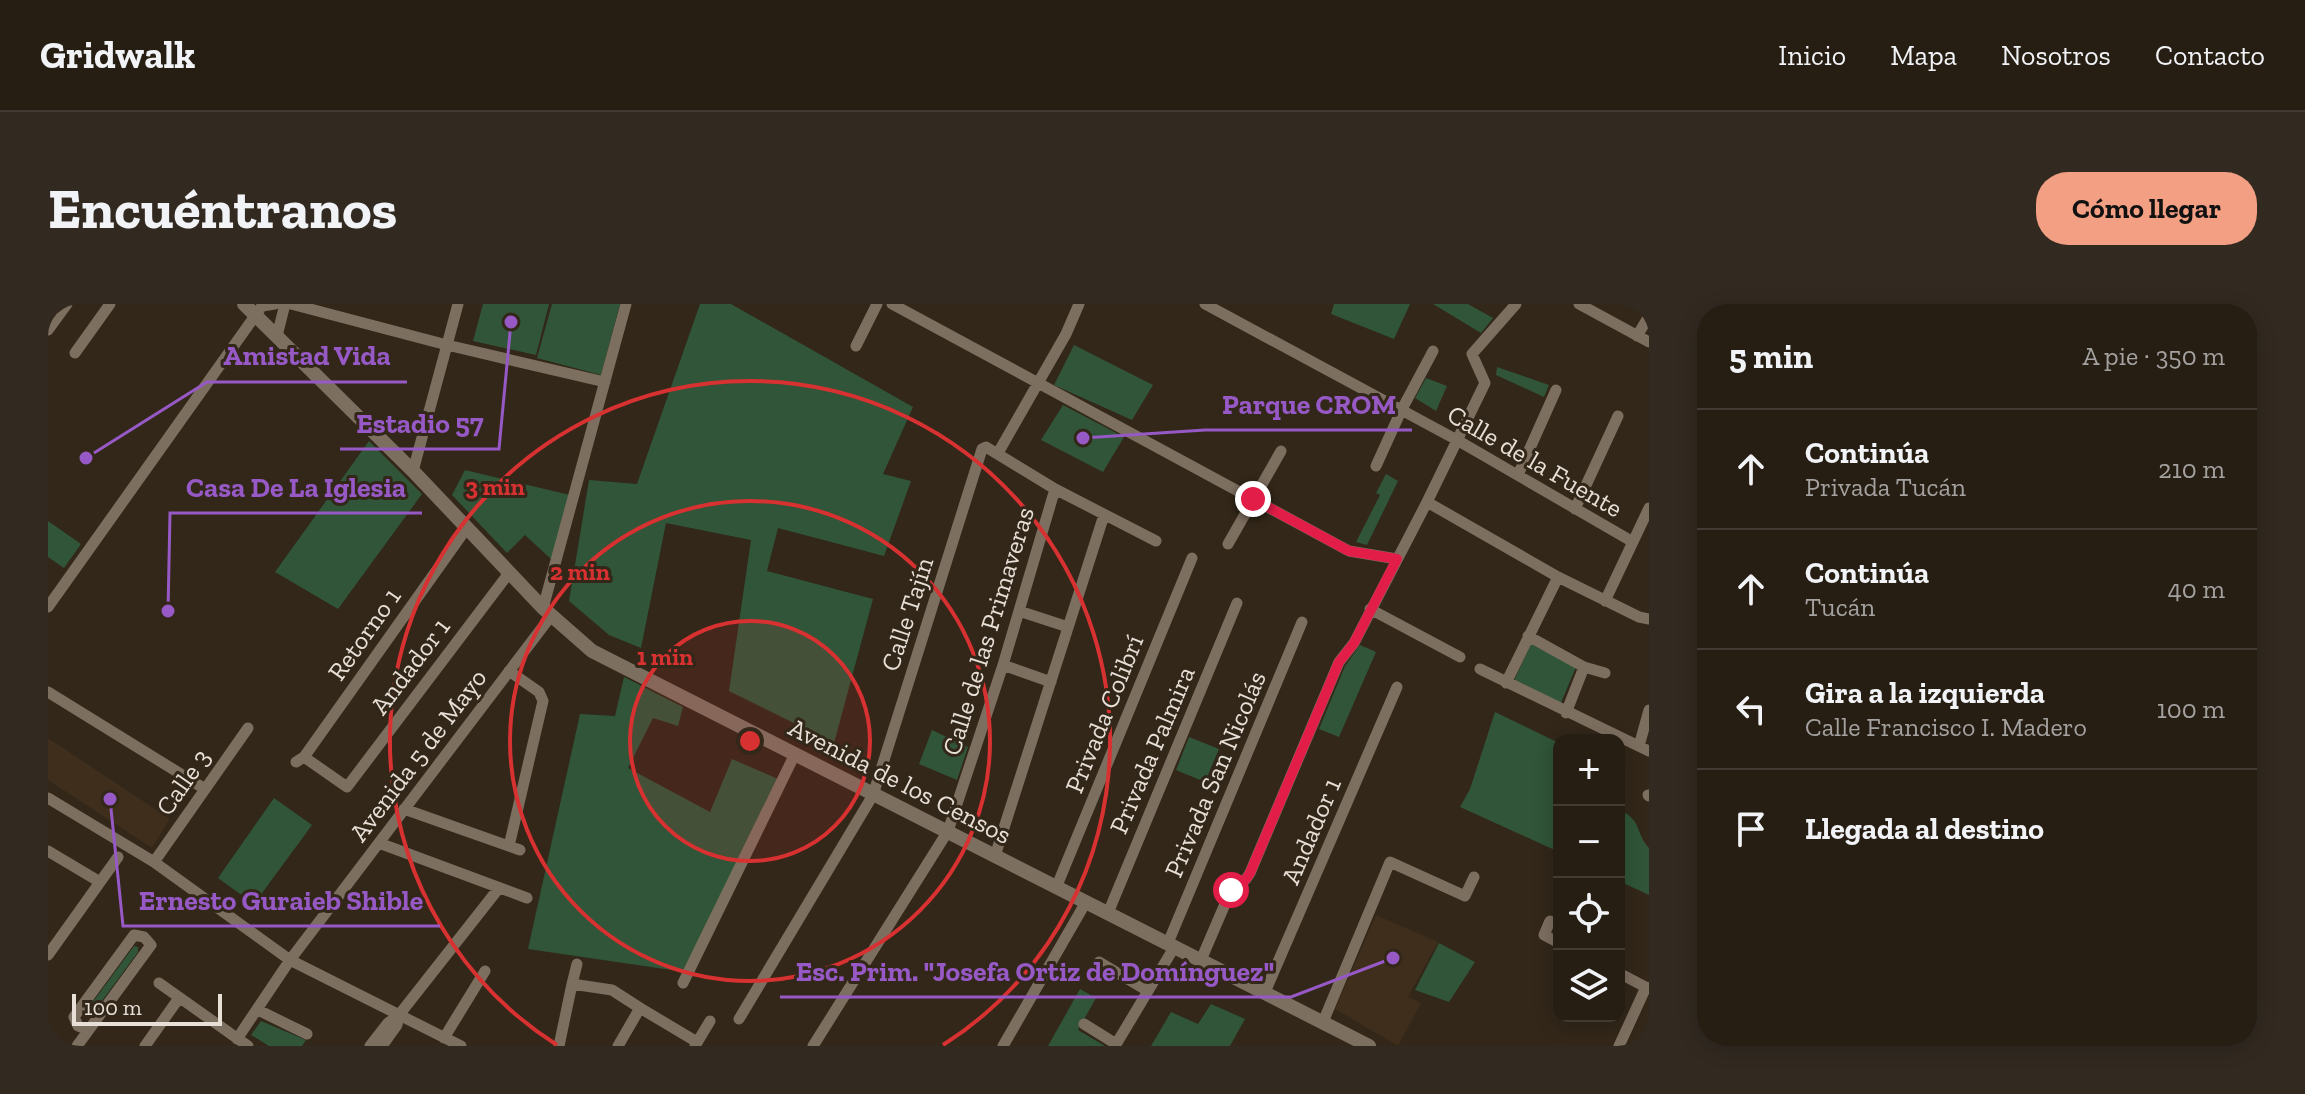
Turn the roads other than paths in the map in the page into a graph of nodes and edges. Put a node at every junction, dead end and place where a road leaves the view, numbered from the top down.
1 (67, 304) edge
2 (110, 304) edge
3 (244, 304) edge
4 (275, 304) edge
5 (288, 304) edge
6 (458, 304) edge
7 (626, 304) edge
8 (877, 304) edge
9 (892, 304) edge
10 (1079, 304) edge
11 (1205, 304) edge
12 (1516, 304) edge
13 (1579, 304) edge
14 (255, 316) junction
15 (1649, 316) edge
16 (48, 330) edge
17 (277, 336) junction
18 (1637, 336) junction
19 (1649, 342) edge
20 (447, 345) junction
21 (856, 346) dead end
22 (1433, 351) dead end
23 (75, 353) dead end
24 (605, 382) junction
25 (1038, 382) junction
26 (1556, 390) dead end
27 (1401, 411) junction
28 (1618, 416) dead end
29 (1457, 440) junction
30 (1281, 451) dead end
31 (998, 453) junction
32 (1376, 466) dead end
33 (413, 471) junction
34 (1518, 475) junction
35 (1055, 489) junction
36 (1253, 499) junction
37 (1427, 502) junction
38 (1649, 508) edge
39 (1575, 509) junction
40 (1104, 515) junction
41 (466, 529) junction
42 (1156, 541) dead end
43 (1633, 542) junction
44 (1228, 544) dead end
45 (1192, 558) dead end
46 (1397, 559) junction
47 (509, 573) junction
48 (1558, 577) junction
49 (1605, 601) junction
50 (1237, 603) dead end
51 (48, 607) edge
52 (1370, 609) junction
53 (1019, 611) junction
54 (547, 612) junction
55 (1649, 619) edge
56 (1302, 622) dead end
57 (1068, 627) junction
58 (1528, 636) junction
59 (1460, 657) dead end
60 (1003, 665) junction
61 (1584, 667) junction
62 (1480, 669) dead end
63 (509, 671) junction
64 (1605, 673) dead end
65 (1051, 682) junction
66 (1506, 683) junction
67 (1397, 687) dead end
68 (48, 692) edge
69 (1649, 710) edge
70 (1566, 713) junction
71 (248, 728) dead end
72 (1644, 748) edge
73 (795, 754) junction
74 (347, 787) joint
75 (205, 789) junction
76 (873, 795) junction
77 (48, 798) edge
78 (404, 809) junction
79 (948, 831) junction
80 (379, 843) junction
81 (48, 851) edge
82 (995, 856) junction
83 (118, 857) dead end
84 (154, 862) junction
85 (1474, 877) dead end
86 (100, 882) junction
87 (499, 888) junction
88 (1056, 888) junction
89 (527, 898) dead end
90 (1086, 902) junction
91 (1108, 913) junction
92 (1550, 921) dead end
93 (1553, 940) edge
94 (1171, 945) junction
95 (48, 955) edge
96 (290, 960) junction
97 (1201, 960) junction
98 (1099, 962) dead end
99 (577, 964) dead end
100 (485, 971) dead end
101 (1625, 976) edge
102 (159, 983) dead end
103 (683, 983) dead end
104 (572, 984) junction
105 (1647, 988) edge
106 (1148, 991) junction
107 (1265, 992) junction
108 (179, 998) junction
109 (640, 1008) junction
110 (258, 1010) junction
111 (399, 1015) junction
112 (739, 1019) dead end
113 (710, 1021) dead end
114 (1323, 1022) junction
115 (1084, 1024) dead end
116 (88, 1030) junction
117 (307, 1034) dead end
118 (444, 1038) junction
119 (237, 1039) junction
120 (696, 1044) edge
121 (458, 1045) edge
122 (1116, 1045) edge
123 (77, 1046) edge
124 (145, 1046) edge
125 (248, 1046) edge
126 (370, 1046) edge
127 (382, 1046) edge
128 (559, 1046) edge
129 (618, 1046) edge
130 (813, 1046) edge
131 (1003, 1046) edge
132 (1369, 1046) edge
133 (1619, 1046) edge

1 - 16 street
2 - 23 street
3 - 14 street, Avenida de los Censos
4 - 14 street
5 - 17 street
5 - 20 street
6 - 20 street
7 - 24 street
8 - 21 street
9 - 25 street
10 - 25 street
11 - 27 street, Calle de la Fuente
12 - 29 street
13 - 18 street
14 - 17 street, Avenida de los Censos
14 - 51 street
15 - 18 street
17 - 33 street, Avenida de los Censos
18 - 19 street
20 - 24 street
20 - 33 street
22 - 27 street
24 - 54 street
25 - 31 street
25 - 36 street
26 - 34 street
27 - 29 street, Calle de la Fuente
27 - 32 street
28 - 39 street
29 - 34 street, Calle de la Fuente
29 - 37 street
30 - 36 street
31 - 35 street
31 - 76 street, Calle Tajín
33 - 41 street, Avenida de los Censos
34 - 39 street, Calle de la Fuente
35 - 40 street
35 - 53 street, Calle de las Primaveras
36 - 44 street
36 - 46 street
37 - 46 street
37 - 48 street
38 - 43 street
39 - 43 street, Calle de la Fuente
40 - 42 street
40 - 57 street
41 - 47 street, Avenida de los Censos
41 - 74 street, Retorno 1
43 - 49 street
45 - 88 street, Privada Colibrí
46 - 52 street
47 - 54 street, Avenida de los Censos
47 - 74 street, Andador 1
48 - 49 street
48 - 58 street
49 - 55 street
50 - 91 street, Privada Palmira
52 - 59 street
52 - 97 street
53 - 57 street
53 - 60 street, Calle de las Primaveras
54 - 63 street, Avenida 5 de Mayo
54 - 73 street, Avenida de los Censos
56 - 94 street, Privada San Nicolás
57 - 65 street
58 - 61 street
58 - 66 street
60 - 65 street
60 - 79 street, Calle de las Primaveras
61 - 64 street
61 - 70 street
62 - 66 street
63 - 78 street, Avenida 5 de Mayo
63 - 78 street
65 - 82 street
66 - 70 street
67 - 107 street, Andador 1
68 - 75 street
69 - 72 street
70 - 72 street
71 - 75 street, Calle 3
73 - 76 street, Avenida de los Censos
73 - 103 street
75 - 84 street, Calle 3
76 - 79 street, Avenida de los Censos
76 - 112 street, Calle Tajín
77 - 84 street
78 - 80 street, Avenida 5 de Mayo
79 - 82 street, Avenida de los Censos
79 - 130 street, Calle de las Primaveras
80 - 87 street
80 - 96 street, Avenida 5 de Mayo
81 - 86 street
82 - 88 street, Avenida de los Censos
83 - 86 street
84 - 96 street
85 - 114 street
86 - 95 street
87 - 89 street
87 - 111 street
88 - 90 street, Avenida de los Censos
90 - 91 street, Avenida de los Censos
90 - 131 street
91 - 94 street, Avenida de los Censos
92 - 93 street
94 - 97 street, Avenida de los Censos
94 - 106 street, Privada San Nicolás
96 - 110 street
96 - 111 street
97 - 107 street, Avenida de los Censos
98 - 106 street
99 - 104 street
100 - 118 street
101 - 105 street
102 - 108 street
104 - 109 street
104 - 128 street
105 - 133 street
106 - 122 street, Privada San Nicolás
107 - 114 street, Avenida de los Censos
108 - 119 street
108 - 124 street
109 - 120 street
109 - 129 street
110 - 117 street
110 - 119 street
111 - 118 street
111 - 126 street
111 - 127 street
113 - 120 street
114 - 132 street, Avenida de los Censos
115 - 122 street
116 - 116 street
116 - 123 street
118 - 121 street
119 - 125 street

